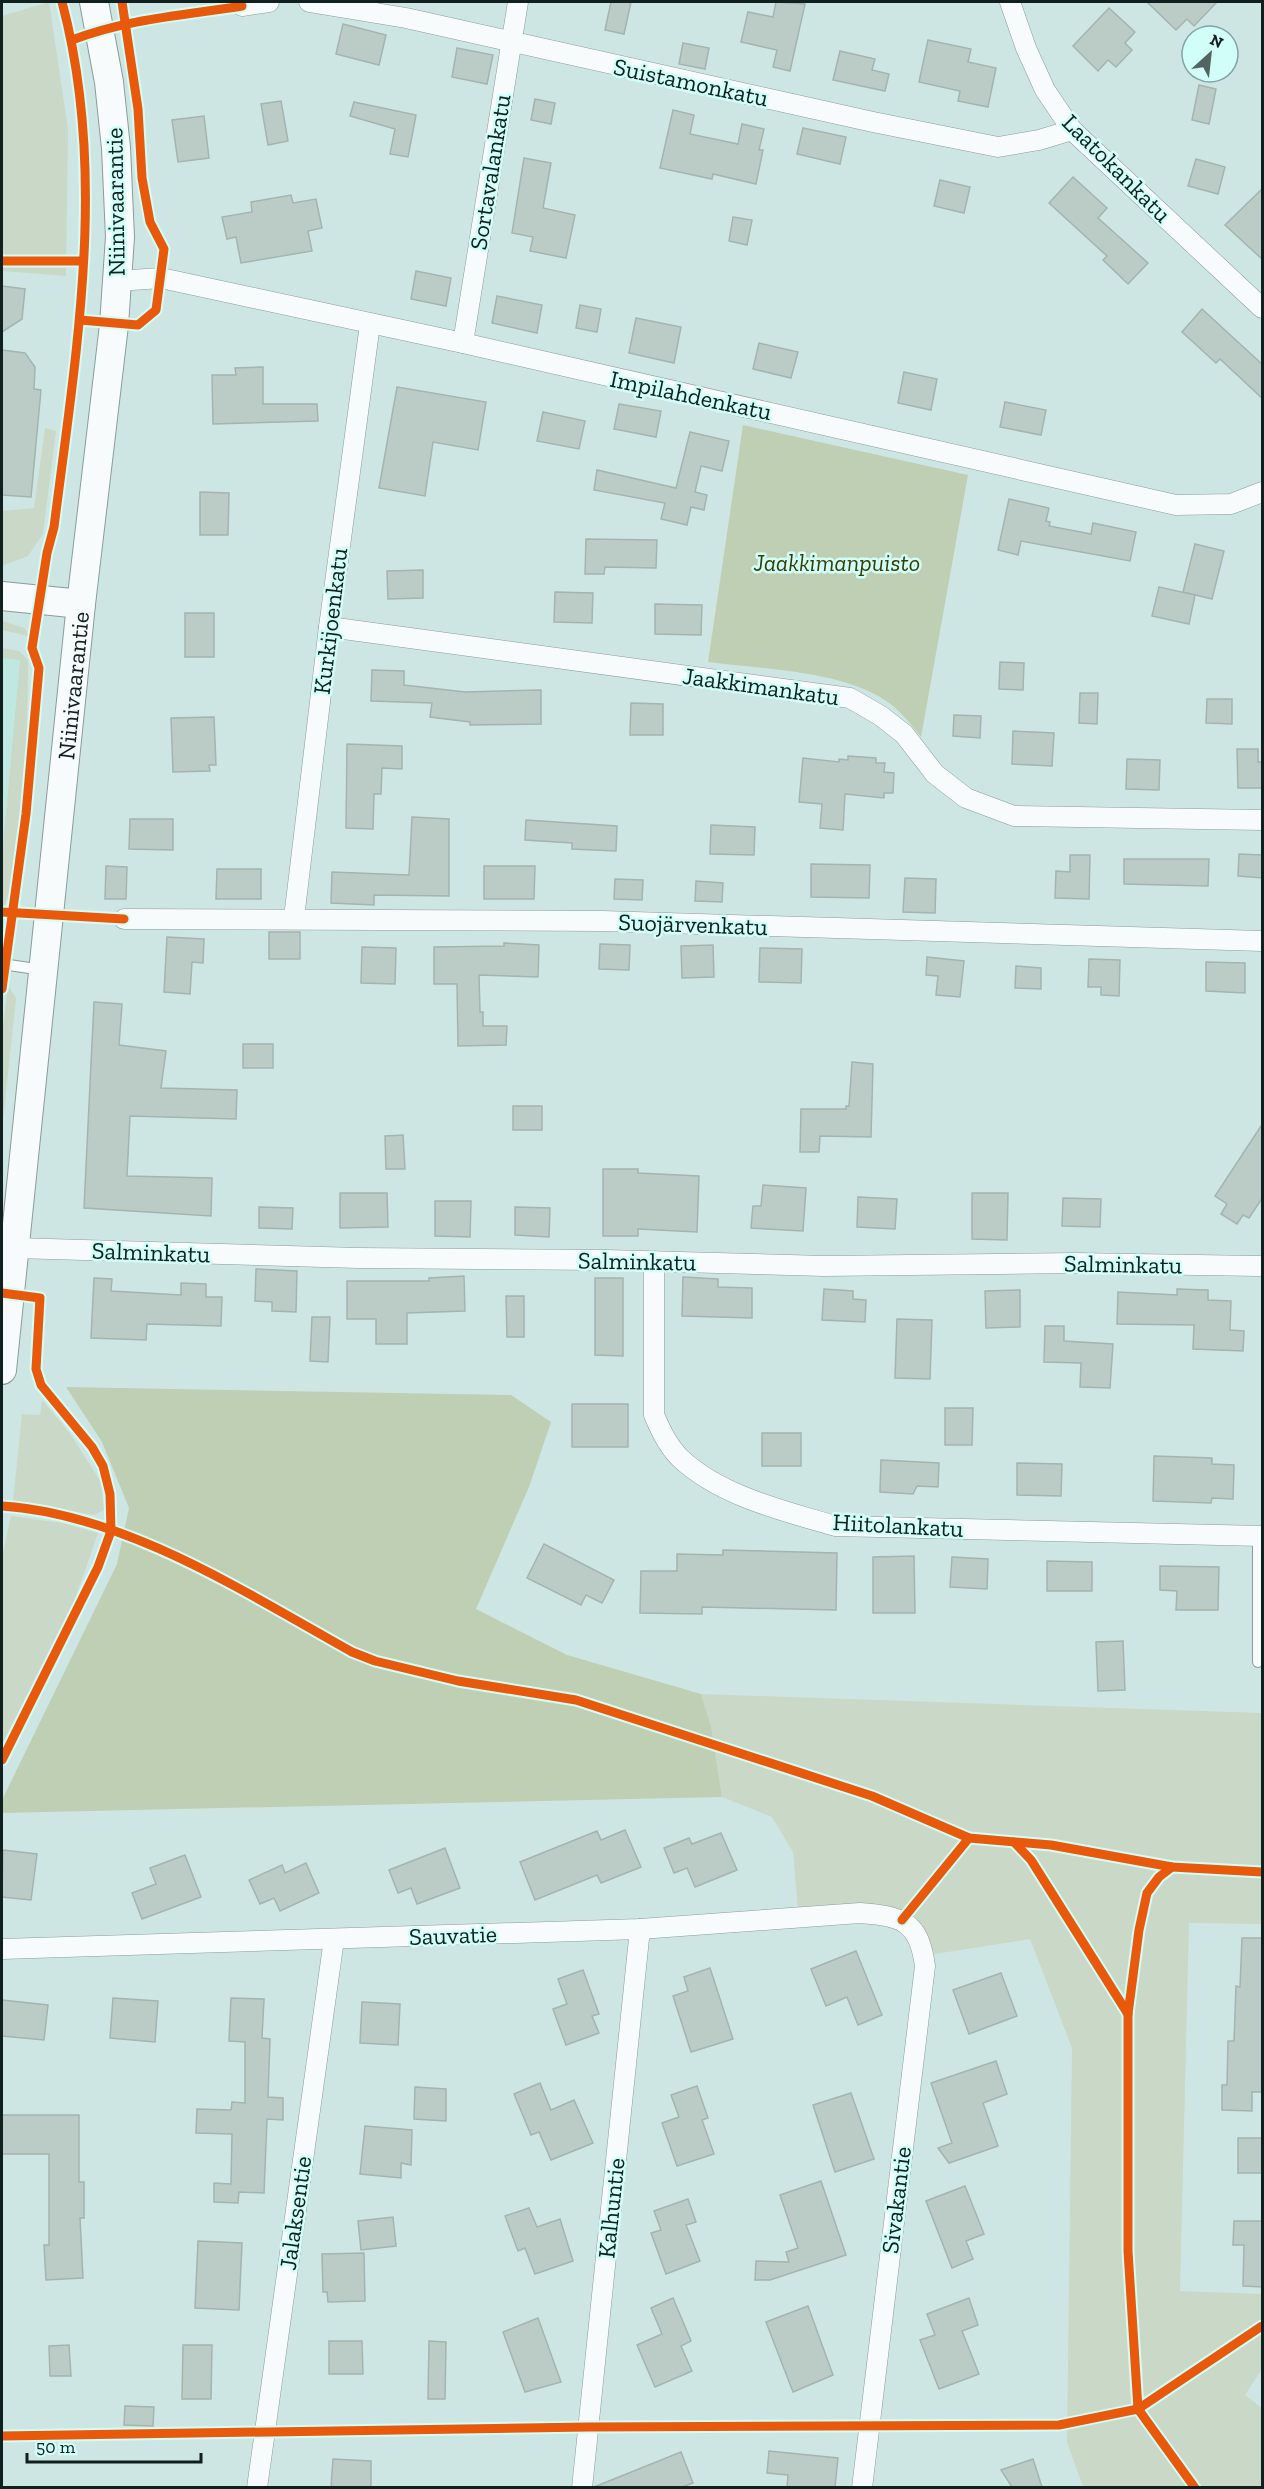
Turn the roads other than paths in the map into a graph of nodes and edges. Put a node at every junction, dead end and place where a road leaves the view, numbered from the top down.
1 (94, 2) edge
2 (270, 2) edge
3 (309, 2) edge
4 (518, 2) edge
5 (1010, 2) edge
6 (242, 6) dead end
7 (510, 43) junction
8 (1072, 130) junction
9 (117, 281) junction
10 (1263, 308) edge
11 (370, 324) junction
12 (464, 343) junction
13 (1263, 492) edge
14 (2, 596) edge
15 (81, 604) junction
16 (329, 627) junction
17 (1263, 820) edge
18 (294, 918) junction
19 (124, 919) dead end
20 (1263, 940) edge
21 (2, 964) edge
22 (43, 970) junction
23 (15, 1248) junction
24 (654, 1261) junction
25 (1261, 1268) edge
26 (2, 1370) edge
27 (1260, 1535) edge
28 (1258, 1662) dead end
29 (903, 1920) joint
30 (640, 1929) junction
31 (334, 1938) junction
32 (2, 1949) edge
33 (257, 2487) edge
34 (582, 2487) edge
35 (862, 2487) edge

1 - 9 main road, Niinivaarantie
2 - 6 street
3 - 7 street, Suistamonkatu
4 - 7 street, Sortavalankatu
5 - 8 street, Laatokankatu
7 - 8 street, Suistamonkatu
7 - 12 street, Sortavalankatu
8 - 10 street, Laatokankatu
9 - 11 street, Impilahdenkatu
9 - 15 main road, Niinivaarantie
11 - 12 street, Impilahdenkatu
11 - 16 street, Kurkijoenkatu
12 - 13 street, Impilahdenkatu
14 - 15 main road
15 - 22 main road, Niinivaarantie
16 - 17 street, Jaakkimankatu
16 - 18 street, Kurkijoenkatu
18 - 19 street, Suojärvenkatu
18 - 20 street, Suojärvenkatu
21 - 22 lane
22 - 23 main road, Niinivaarantie
23 - 24 street, Salminkatu
23 - 26 main road, Niinivaarantie
24 - 25 street, Salminkatu
24 - 27 street, Hiitolankatu
27 - 28 lane
29 - 30 street, Sauvatie
29 - 35 street, Sivakantie
30 - 31 street, Sauvatie
30 - 34 street, Kalhuntie
31 - 32 street, Sauvatie
31 - 33 street, Jalaksentie

